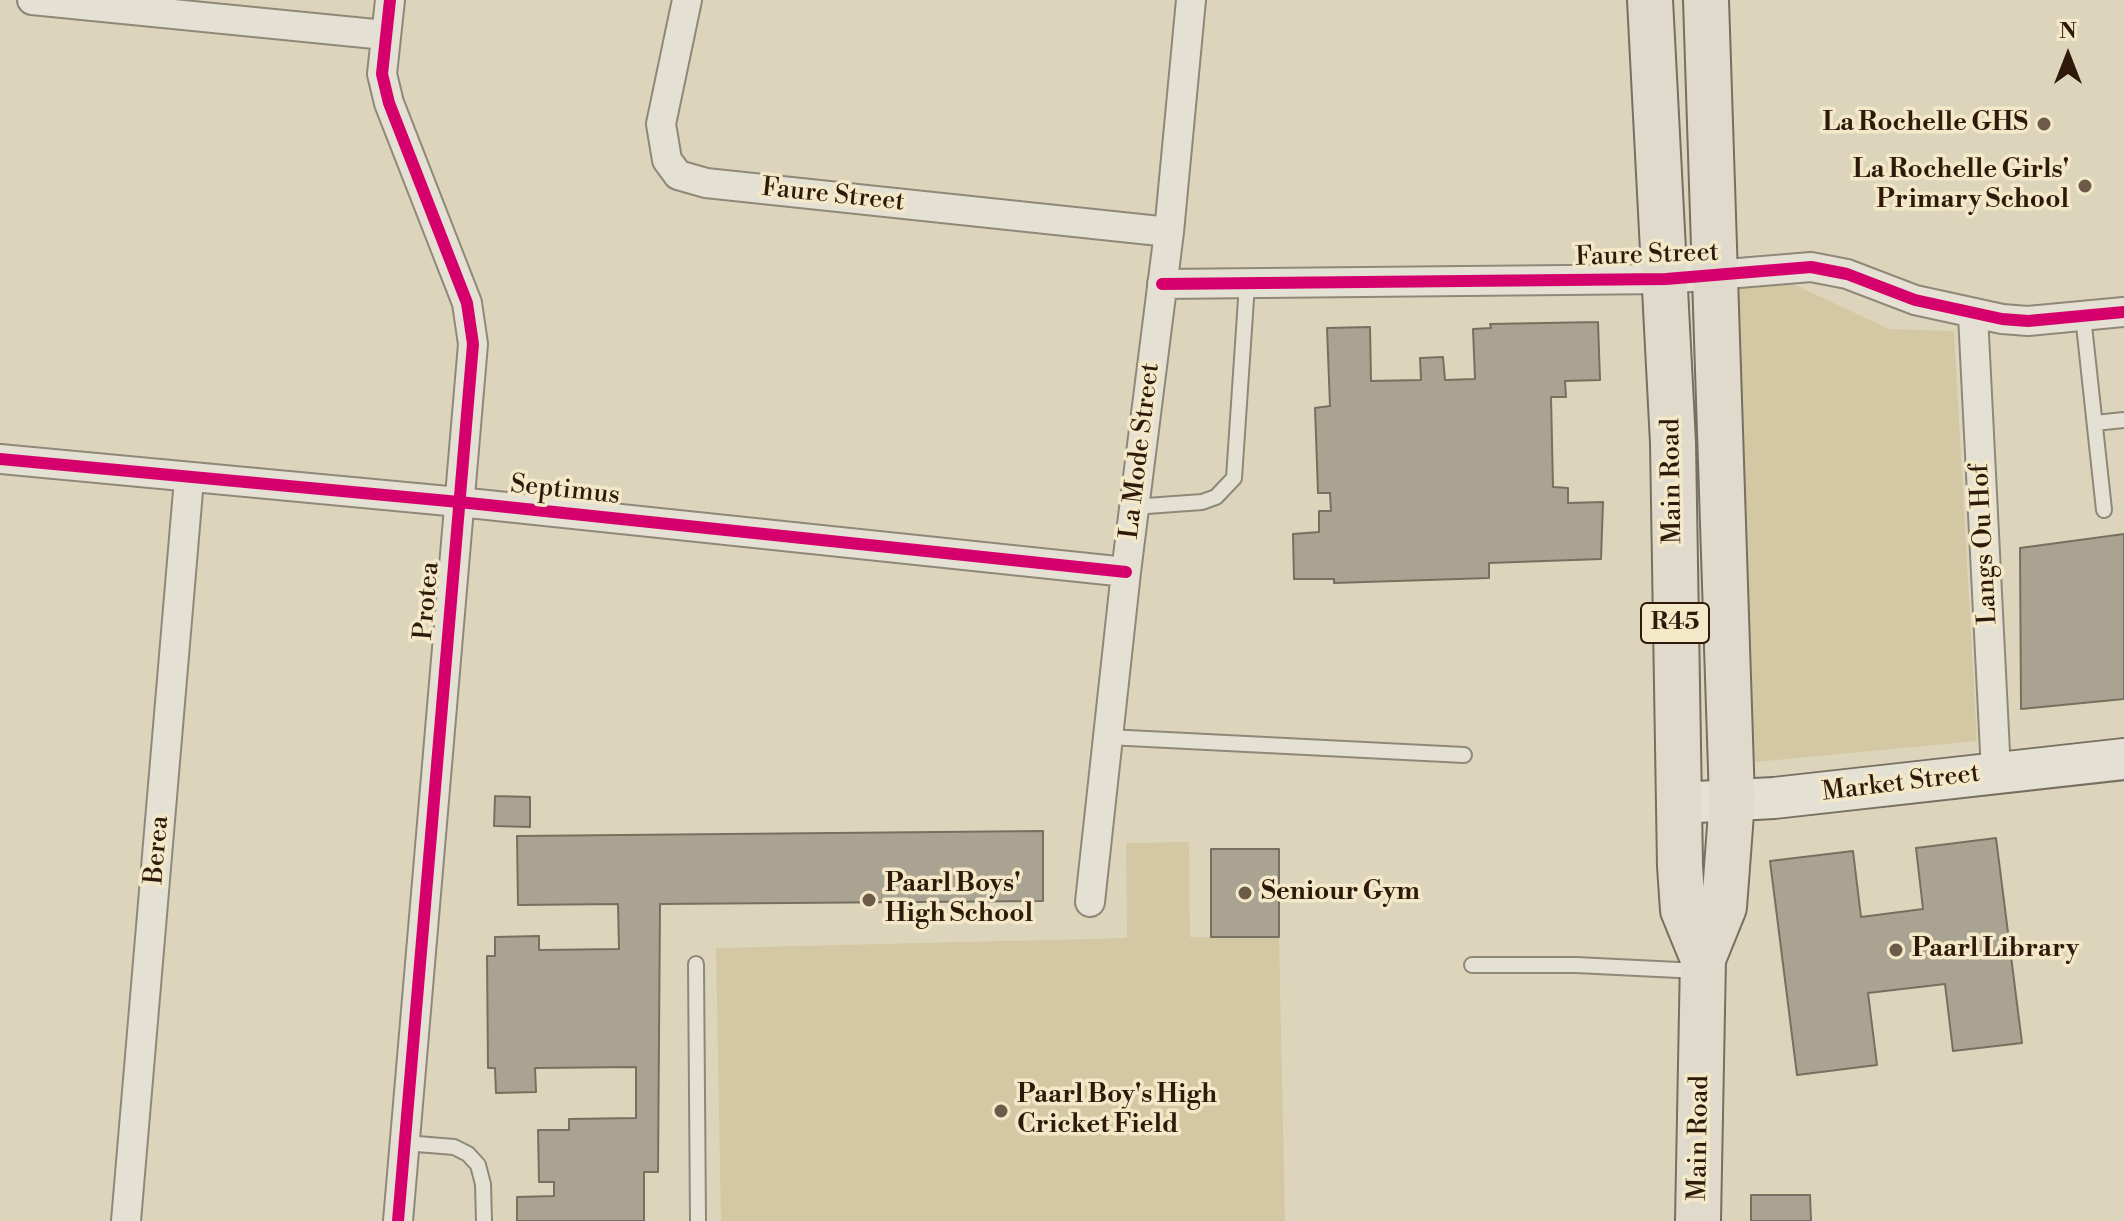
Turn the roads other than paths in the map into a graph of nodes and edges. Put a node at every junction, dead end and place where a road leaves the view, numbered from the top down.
1 (32, 0) edge
2 (390, 0) edge
3 (687, 0) edge
4 (1191, 0) edge
5 (1650, 0) edge
6 (1706, 0) edge
7 (385, 35) junction
8 (1169, 232) junction
9 (1716, 277) junction
10 (1666, 279) junction
11 (1162, 284) junction
12 (1247, 284) junction
13 (2124, 312) edge
14 (1973, 315) junction
15 (2083, 316) junction
16 (2124, 420) edge
17 (2095, 423) junction
18 (0, 459) edge
19 (189, 479) junction
20 (459, 502) junction
21 (1133, 507) junction
22 (2104, 510) dead end
23 (1126, 572) junction
24 (1108, 737) junction
25 (1464, 755) dead end
26 (2124, 759) edge
27 (1996, 772) junction
28 (1732, 800) junction
29 (1677, 803) junction
30 (1090, 902) dead end
31 (696, 964) dead end
32 (1472, 965) dead end
33 (1703, 965) junction
34 (405, 1143) junction
35 (126, 1221) edge
36 (398, 1221) edge
37 (484, 1221) edge
38 (698, 1221) edge
39 (1698, 1221) edge

1 - 7 street
2 - 7 street, Protea
3 - 8 street, Faure Street
4 - 8 street, La Mode Street
5 - 10 main road, Main Road / R45
6 - 9 main road, Main Road / R45
7 - 20 street, Protea
8 - 11 street, La Mode Street
9 - 10 street, Faure Street
9 - 14 street, Faure Street
9 - 28 main road, Main Road / R45
10 - 12 street, Faure Street
10 - 29 main road, Main Road / R45
11 - 12 street, Faure Street
11 - 21 street, La Mode Street
12 - 21 lane
13 - 15 street, Faure Street
14 - 15 street, Faure Street
14 - 27 street, Langs Ou Hof
15 - 17 lane
16 - 17 lane
17 - 22 lane
18 - 19 street, Septimus
19 - 20 street, Septimus
19 - 35 street, Berea
20 - 23 street, Septimus
20 - 34 street, Protea
21 - 23 street, La Mode Street
23 - 24 street, La Mode Street
24 - 25 lane
24 - 30 street, La Mode Street
26 - 27 main road, Market Street
27 - 28 main road, Market Street
28 - 29 main road, Market Street
28 - 33 main road, Main Road / R45
29 - 33 main road, Main Road / R45
31 - 38 lane
32 - 33 lane
33 - 39 main road, Main Road / R45
34 - 36 street, Protea
34 - 37 lane

